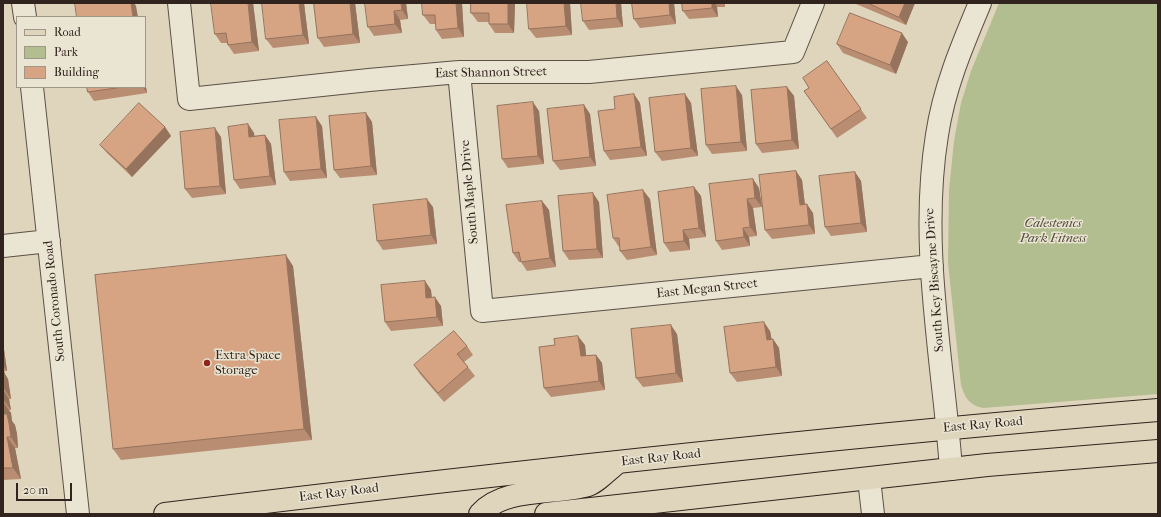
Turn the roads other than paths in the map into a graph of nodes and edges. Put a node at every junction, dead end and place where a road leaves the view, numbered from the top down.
1 (24, 3) edge
2 (179, 3) edge
3 (813, 3) edge
4 (980, 3) edge
5 (25, 16) edge
6 (459, 72) junction
7 (32, 88) edge
8 (49, 241) junction
9 (3, 246) edge
10 (932, 266) junction
11 (482, 311) joint
12 (1158, 410) edge
13 (948, 427) junction
14 (1158, 451) edge
15 (617, 462) junction
16 (951, 469) junction
17 (869, 478) junction
18 (78, 514) edge
19 (165, 514) edge
20 (480, 514) edge
21 (546, 514) edge
22 (873, 514) edge

1 - 5 street
2 - 6 street, East Shannon Street
3 - 6 street, East Shannon Street
4 - 10 street, South Key Biscayne Drive
6 - 11 street, South Maple Drive
7 - 8 street, South Coronado Road
8 - 9 street
8 - 18 street, South Coronado Road
10 - 11 street, East Megan Street
10 - 13 street, South Key Biscayne Drive
12 - 13 main road, East Ray Road
13 - 15 main road, East Ray Road
13 - 16 street, South Key Biscayne Drive
14 - 16 main road
15 - 19 main road, East Ray Road
15 - 20 main road
16 - 17 main road
17 - 21 main road
17 - 22 street

